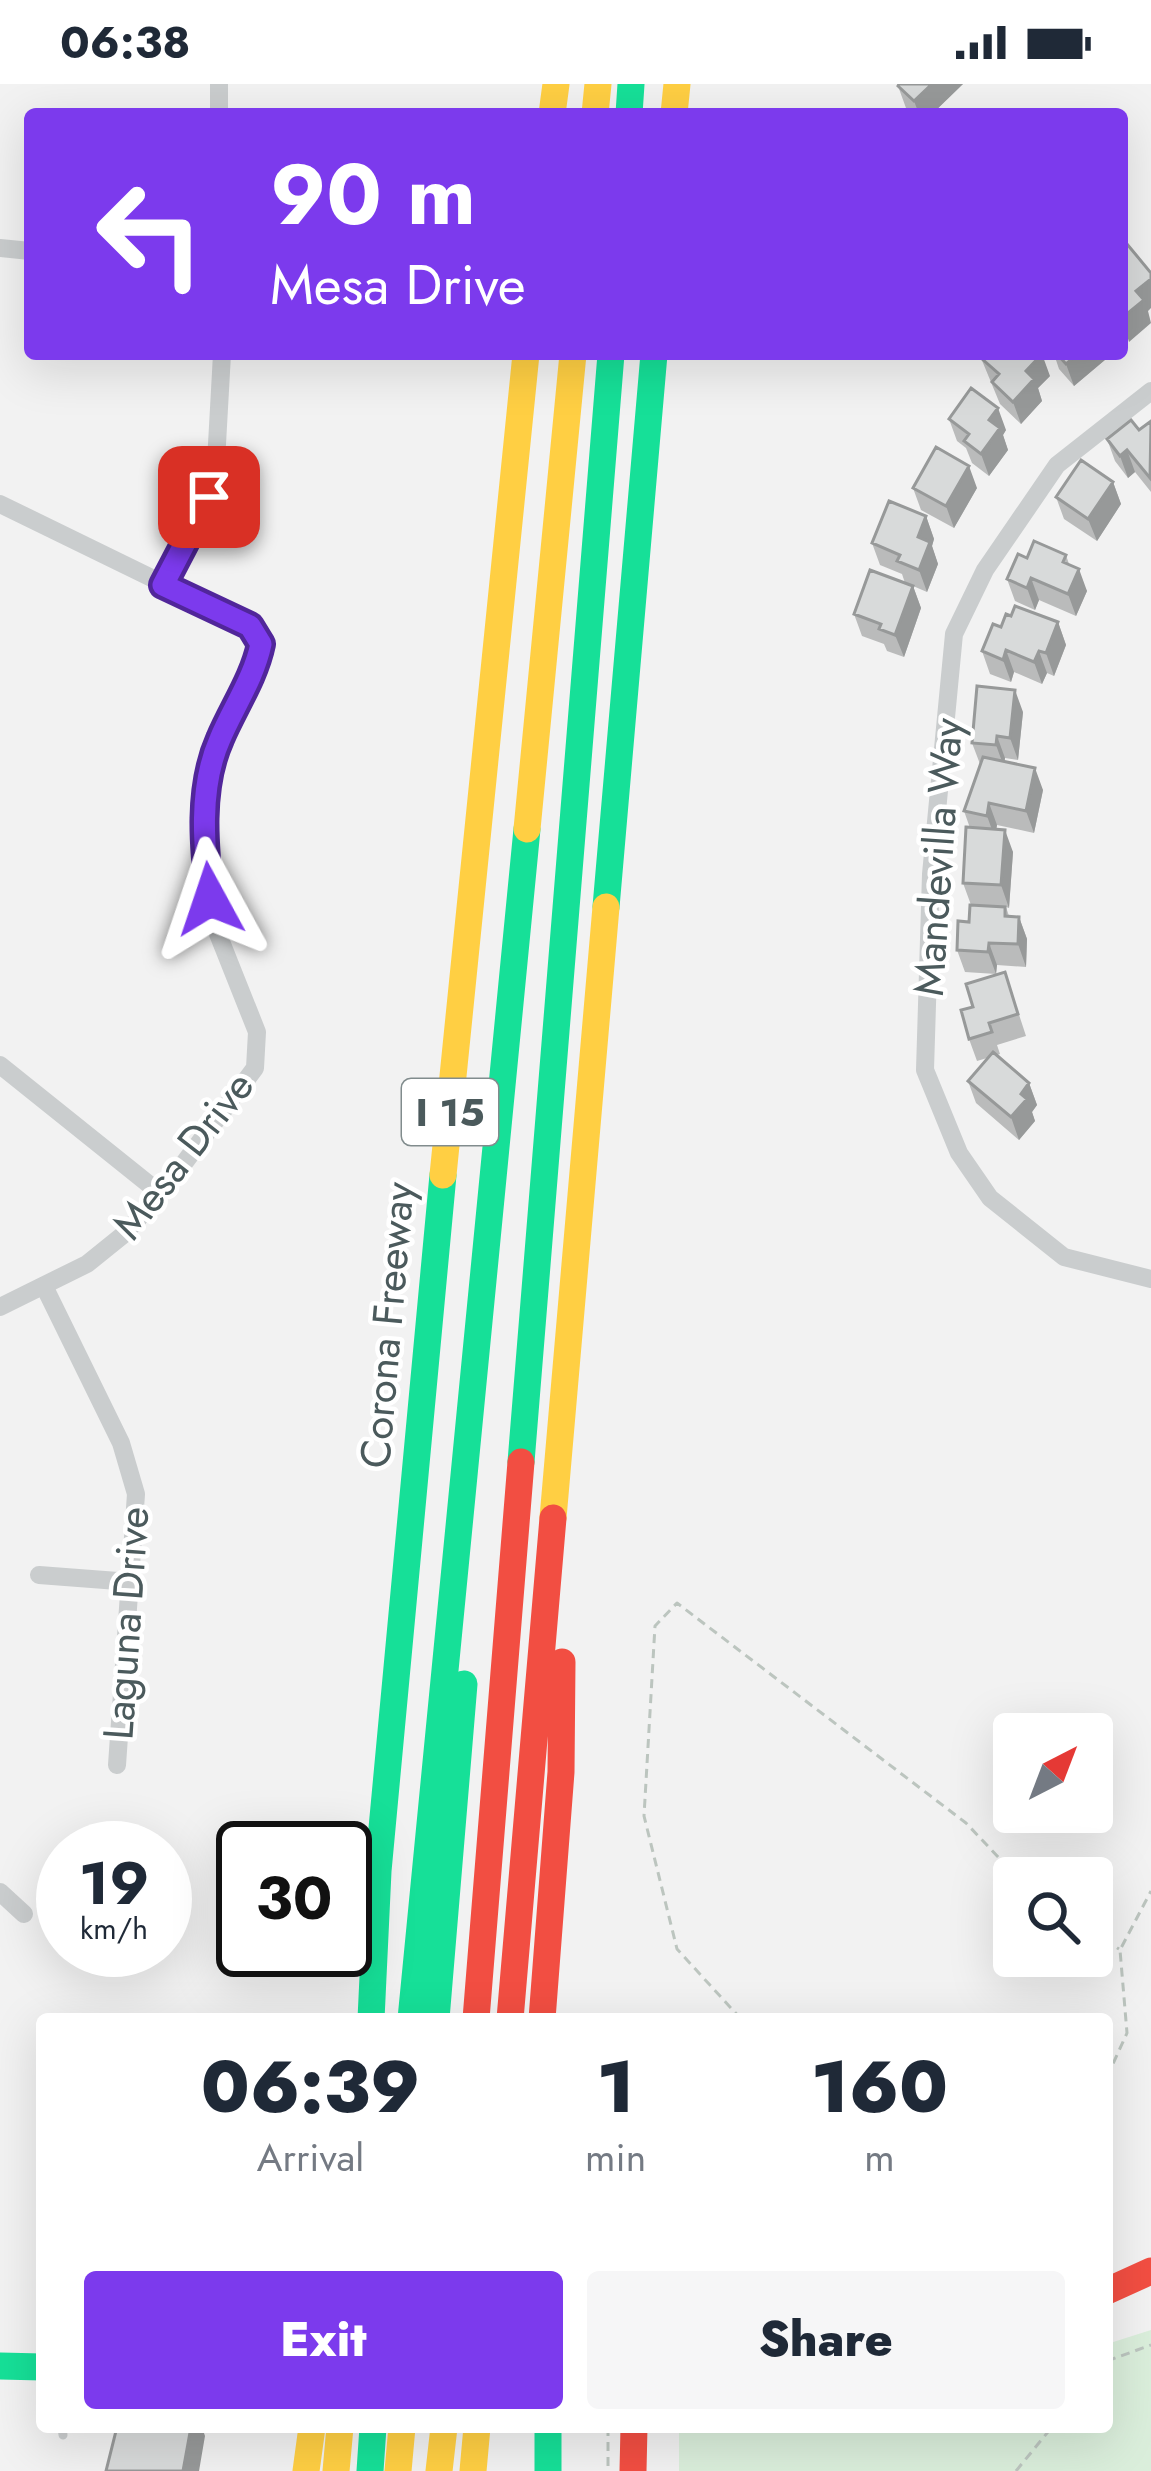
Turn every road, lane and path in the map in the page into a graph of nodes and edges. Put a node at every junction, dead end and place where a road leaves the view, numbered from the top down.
1 (222, 360) edge
2 (525, 360) edge
3 (572, 360) edge
4 (610, 360) edge
5 (653, 360) edge
6 (1151, 391) edge
7 (0, 504) edge
8 (163, 585) junction
9 (0, 1065) edge
10 (161, 1194) junction
11 (1151, 1279) edge
12 (44, 1286) junction
13 (0, 1307) edge
14 (472, 1352) junction
15 (526, 1369) junction
16 (562, 1432) junction
17 (39, 1575) dead end
18 (131, 1582) junction
19 (117, 1765) dead end
20 (998, 1857) edge
21 (378, 1871) junction
22 (0, 1892) edge
23 (1151, 1892) edge
24 (24, 1914) dead end
25 (1113, 1946) edge
26 (1120, 1951) junction
27 (362, 2013) edge
28 (370, 2013) edge
29 (412, 2013) edge
30 (437, 2013) edge
31 (456, 2013) edge
32 (476, 2013) edge
33 (511, 2013) edge
34 (542, 2013) edge
35 (736, 2013) edge
36 (1113, 2064) edge
37 (1151, 2271) edge
38 (1113, 2287) edge
39 (1151, 2344) edge
40 (1113, 2359) edge
41 (0, 2366) edge
42 (36, 2367) edge
43 (311, 2433) edge
44 (339, 2433) edge
45 (373, 2433) edge
46 (401, 2433) edge
47 (419, 2433) edge
48 (442, 2433) edge
49 (608, 2433) edge
50 (634, 2433) edge
51 (1047, 2433) edge
52 (307, 2466) edge
53 (336, 2468) edge
54 (370, 2471) edge
55 (398, 2471) edge
56 (417, 2471) edge
57 (439, 2471) edge
58 (608, 2471) edge
59 (633, 2471) edge
60 (1016, 2471) edge

1 - 8 street
2 - 21 main road, Corona Freeway / I 15
3 - 14 main road
4 - 15 main road
5 - 16 main road
6 - 11 street, Mandevilla Way
7 - 8 street
8 - 10 street, Mesa Drive
9 - 10 street
10 - 12 street, Mesa Drive
12 - 13 street, Mesa Drive
12 - 18 street, Laguna Drive
14 - 29 main road
14 - 30 main road
15 - 31 main road
15 - 32 main road
16 - 33 main road
16 - 34 main road
17 - 18 street
18 - 19 street, Laguna Drive
20 - 35 path
21 - 27 main road
21 - 28 main road, Corona Freeway / I 15
22 - 24 street
23 - 26 path
25 - 26 path
26 - 36 path
37 - 38 main road
39 - 40 path
41 - 42 main road
43 - 52 main road
44 - 53 main road
45 - 54 main road
46 - 55 main road
47 - 56 main road
48 - 57 main road
49 - 58 path
50 - 59 main road
51 - 60 path

